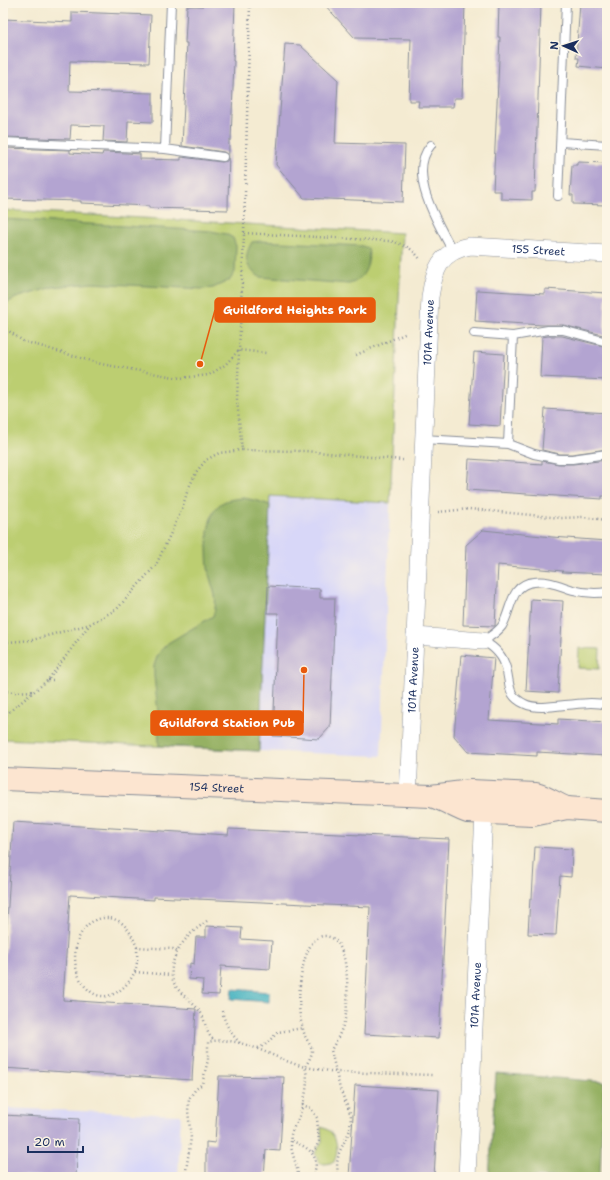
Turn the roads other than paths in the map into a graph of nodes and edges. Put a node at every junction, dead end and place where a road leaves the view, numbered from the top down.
1 (162, 3) edge
2 (171, 3) edge
3 (566, 3) edge
4 (3, 142) edge
5 (561, 142) junction
6 (430, 145) dead end
7 (607, 145) edge
8 (165, 149) junction
9 (223, 157) dead end
10 (558, 196) dead end
11 (470, 246) joint
12 (452, 252) junction
13 (607, 254) edge
14 (474, 333) dead end
15 (513, 336) junction
16 (607, 342) edge
17 (423, 439) junction
18 (508, 444) junction
19 (607, 454) edge
20 (607, 592) edge
21 (415, 636) junction
22 (483, 641) junction
23 (607, 705) edge
24 (3, 779) edge
25 (408, 795) junction
26 (431, 796) junction
27 (567, 808) junction
28 (607, 811) edge
29 (484, 813) junction
30 (466, 1177) edge

1 - 2 lane
2 - 8 lane
3 - 5 lane
4 - 8 lane
5 - 7 lane
5 - 10 lane
6 - 12 lane
8 - 9 lane
11 - 12 street, 101A Avenue
11 - 13 street, 155 Street
12 - 17 street, 101A Avenue
14 - 15 lane
15 - 16 lane
15 - 18 lane
17 - 18 lane
17 - 21 street, 101A Avenue
18 - 19 lane
20 - 22 lane
21 - 22 street, 101A Avenue
21 - 25 street, 101A Avenue
22 - 23 lane
24 - 25 main road, 154 Street
25 - 26 main road, 154 Street
26 - 27 main road, 154 Street
26 - 29 main road, 154 Street
27 - 28 main road, 154 Street
27 - 29 main road, 154 Street
29 - 30 street, 101A Avenue

